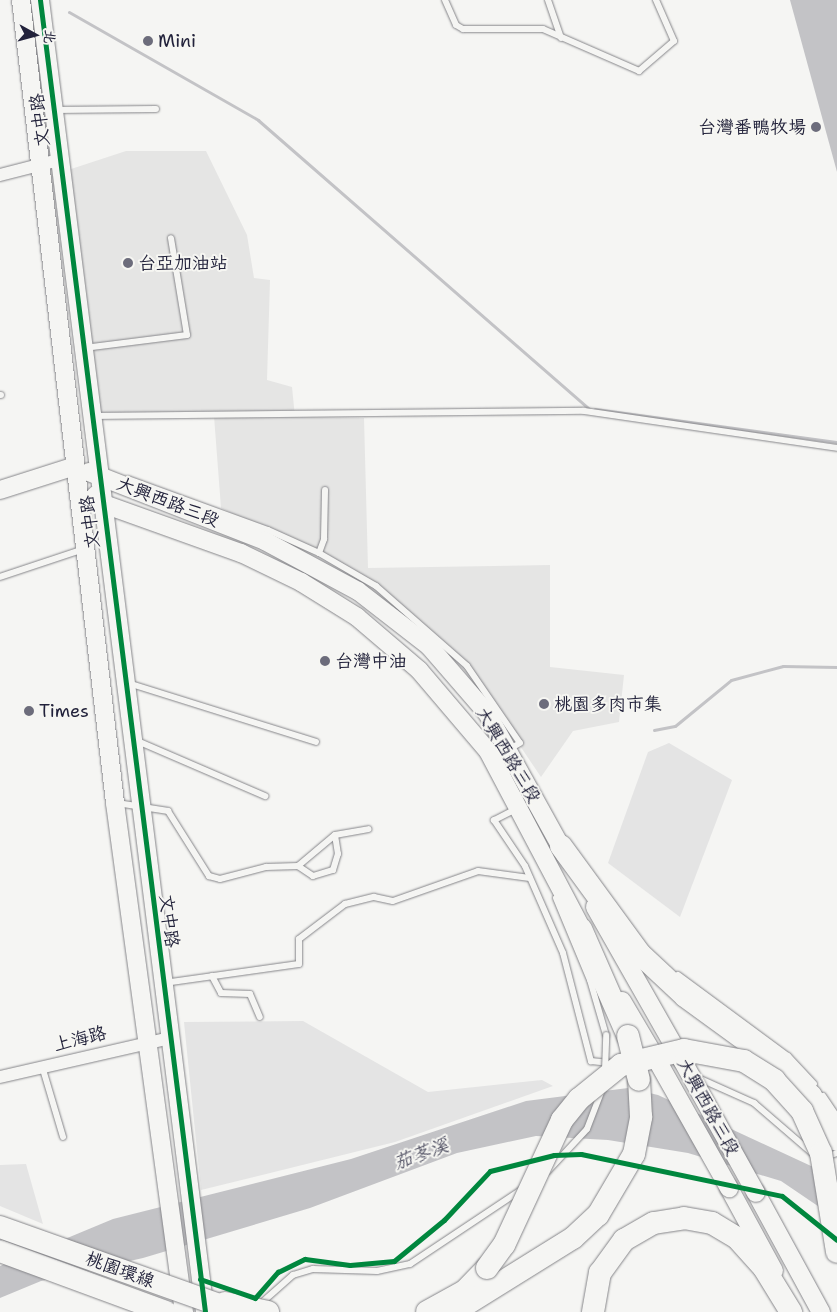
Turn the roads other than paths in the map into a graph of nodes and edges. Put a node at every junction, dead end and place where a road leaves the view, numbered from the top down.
1 (22, 0) edge
2 (40, 0) edge
3 (445, 0) edge
4 (548, 0) edge
5 (656, 0) edge
6 (561, 38) junction
7 (156, 109) dead end
8 (53, 110) junction
9 (59, 160) junction
10 (39, 165) junction
11 (0, 175) edge
12 (171, 238) dead end
13 (82, 348) junction
14 (90, 416) junction
15 (837, 448) edge
16 (75, 466) junction
17 (99, 475) junction
18 (118, 483) junction
19 (0, 490) edge
20 (325, 490) dead end
21 (102, 503) junction
22 (85, 549) junction
23 (320, 553) junction
24 (0, 577) edge
25 (124, 682) junction
26 (132, 739) junction
27 (316, 742) dead end
28 (508, 750) junction
29 (520, 772) junction
30 (265, 796) dead end
31 (115, 803) junction
32 (140, 804) junction
33 (520, 808) junction
34 (368, 829) dead end
35 (335, 835) junction
36 (561, 846) junction
37 (298, 866) junction
38 (530, 878) junction
39 (581, 929) junction
40 (660, 960) dead end
41 (673, 971) dead end
42 (212, 976) junction
43 (163, 983) junction
44 (260, 1017) dead end
45 (617, 1035) junction
46 (170, 1038) junction
47 (147, 1041) junction
48 (42, 1066) junction
49 (0, 1077) edge
50 (830, 1112) edge
51 (63, 1137) dead end
52 (837, 1140) edge
53 (837, 1154) edge
54 (191, 1221) junction
55 (1, 1224) edge
56 (171, 1225) junction
57 (0, 1251) edge
58 (837, 1252) edge
59 (194, 1307) edge
60 (166, 1312) edge
61 (239, 1312) edge
62 (256, 1312) edge
63 (268, 1312) edge
64 (426, 1312) edge
65 (454, 1312) edge
66 (594, 1312) edge
67 (791, 1312) edge
68 (796, 1312) edge
69 (821, 1312) edge

1 - 10 street, 文中路
2 - 8 street, 文中路
3 - 6 lane
4 - 6 lane
5 - 6 lane
7 - 8 lane
8 - 9 street, 文中路
9 - 10 street
9 - 13 street, 文中路
10 - 11 street
10 - 16 street, 文中路
12 - 13 lane
13 - 14 street, 文中路
14 - 15 lane
14 - 17 street, 文中路
16 - 17 street, 大興西路三段
16 - 19 street
16 - 21 street, 大興西路三段
16 - 22 street, 文中路
17 - 18 street, 大興西路三段
17 - 21 street, 文中路
18 - 23 lane
18 - 28 street, 大興西路三段
20 - 23 lane
21 - 25 street, 文中路
21 - 33 street, 大興西路三段
22 - 24 lane
22 - 31 street, 文中路
23 - 28 lane
25 - 26 street, 文中路
25 - 27 lane
26 - 30 lane
26 - 32 street, 文中路
28 - 29 street, 大興西路三段
29 - 33 lane
29 - 36 street, 大興西路三段
29 - 40 lane
31 - 32 lane
31 - 47 street, 文中路
32 - 37 lane
32 - 43 street, 文中路
33 - 38 lane
33 - 39 street, 大興西路三段
33 - 45 lane
34 - 35 lane
35 - 37 lane
35 - 37 lane
36 - 50 highway
36 - 69 street, 大興西路三段, bridge
38 - 42 lane
38 - 53 lane
39 - 45 highway
39 - 68 street, 大興西路三段, bridge
41 - 50 lane
42 - 43 lane
42 - 44 lane
43 - 46 street, 文中路
45 - 62 lane, bridge
45 - 65 highway, bridge
46 - 47 street, 上海路
46 - 54 street, 文中路
47 - 48 street, 上海路
47 - 56 street, 文中路
48 - 49 street, 上海路
48 - 51 lane
50 - 52 highway
54 - 56 street
54 - 59 street, 文中路
55 - 59 highway, 桃園環線, bridge
56 - 59 street, 文中路
57 - 60 highway, 桃園環線
58 - 64 highway, bridge
59 - 61 highway, 桃園環線, bridge
59 - 63 highway, bridge
66 - 67 highway

